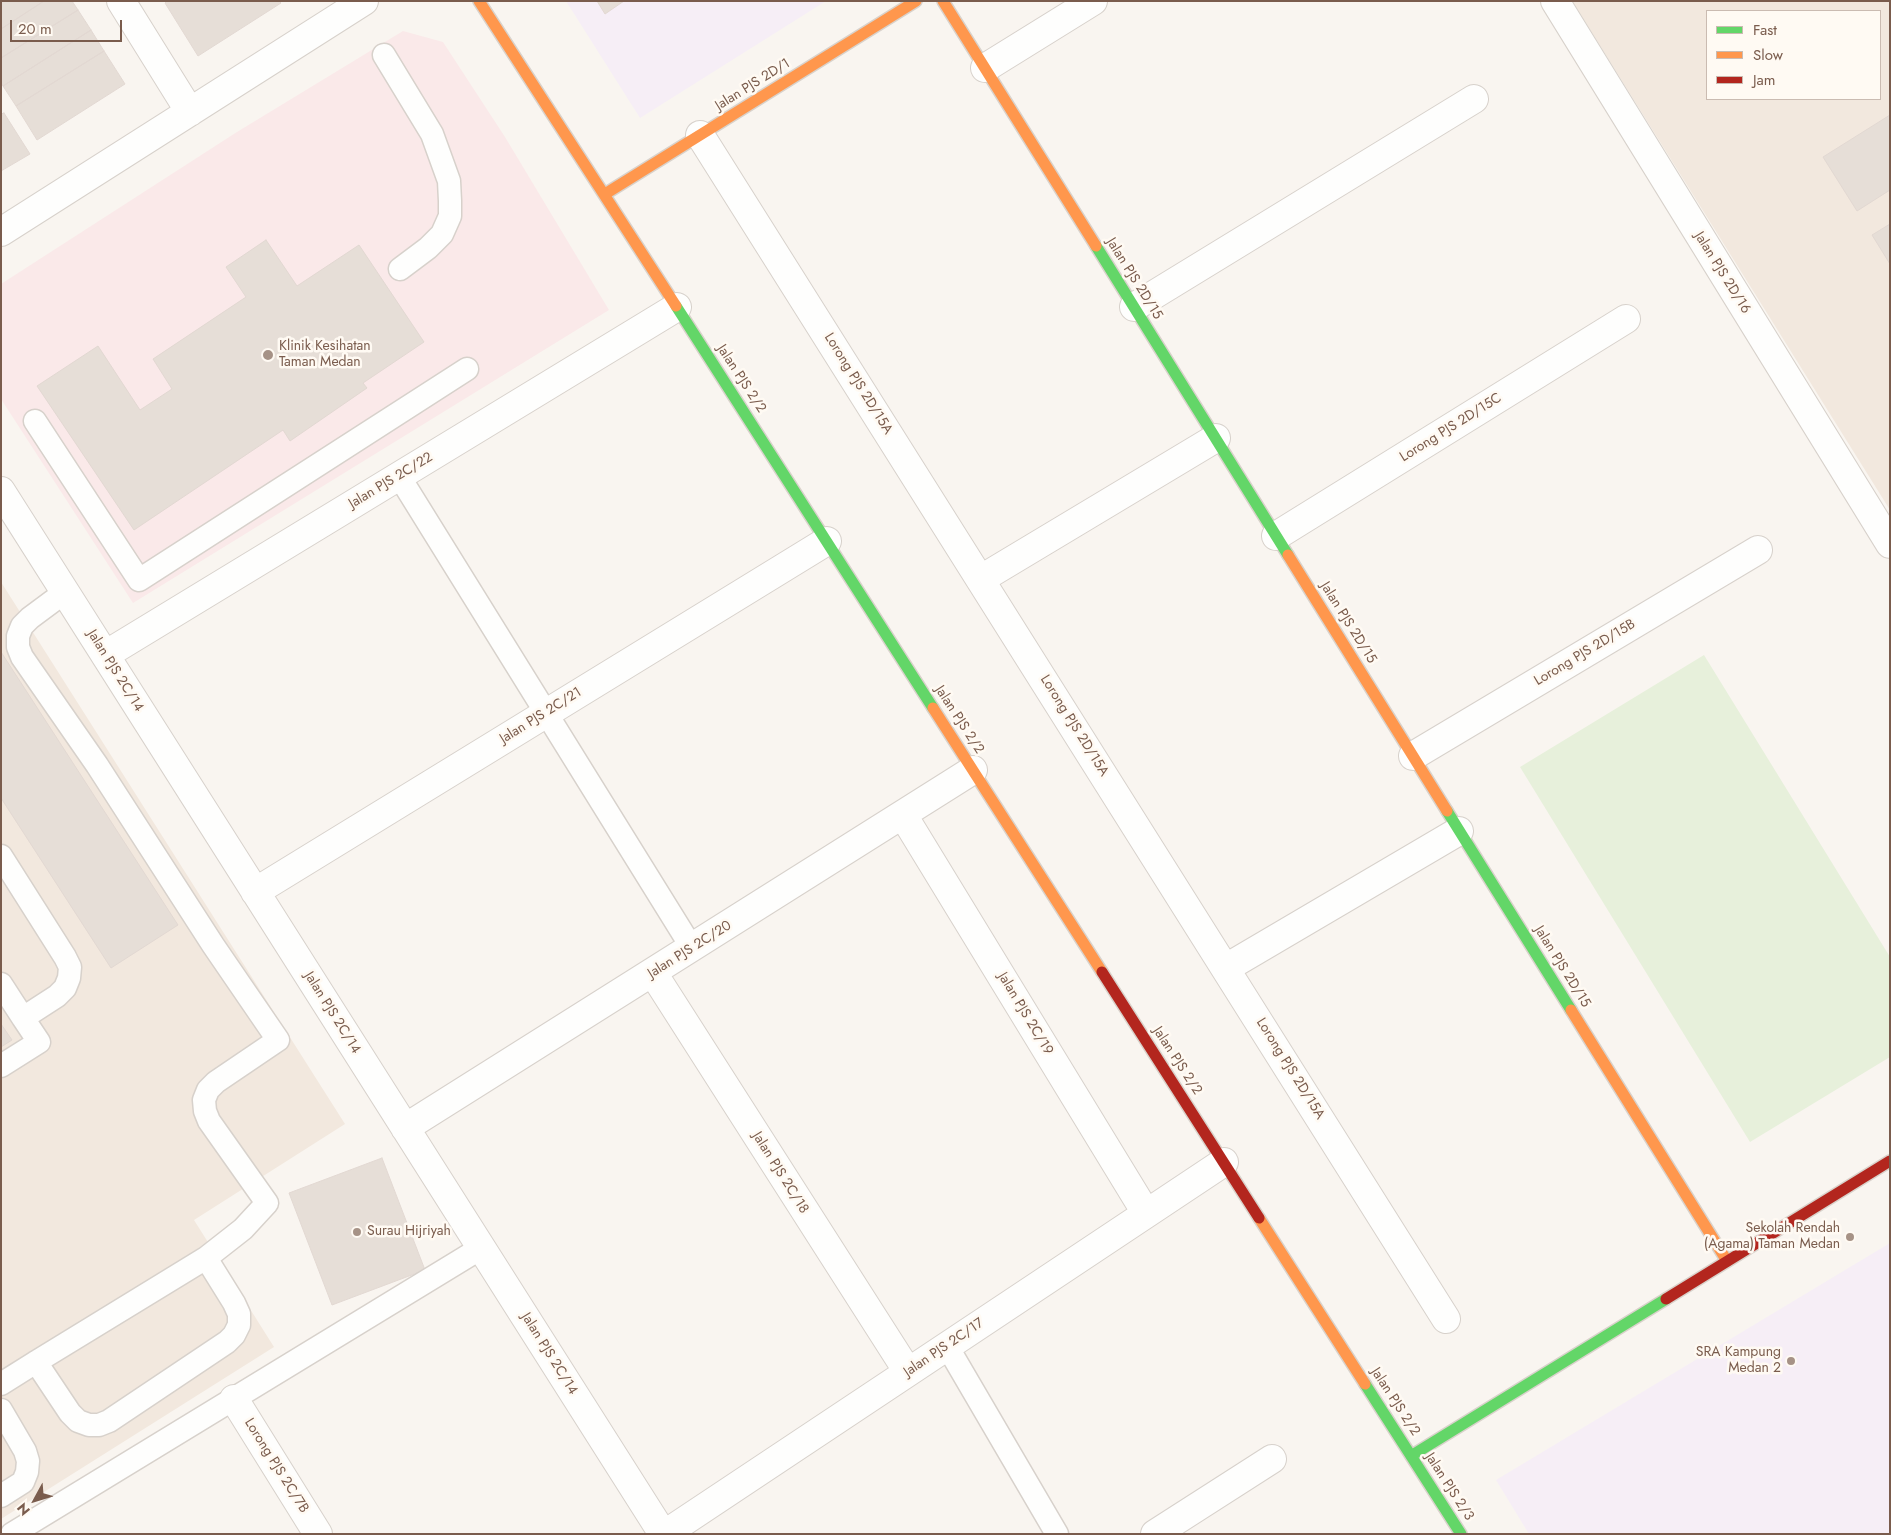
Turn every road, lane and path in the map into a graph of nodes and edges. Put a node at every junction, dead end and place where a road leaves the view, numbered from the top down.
1 (121, 1) edge
2 (364, 1) edge
3 (479, 1) edge
4 (916, 1) edge
5 (943, 1) edge
6 (1093, 1) edge
7 (1555, 1) edge
8 (384, 55) dead end
9 (985, 68) junction
10 (1474, 99) dead end
11 (190, 112) junction
12 (700, 135) junction
13 (605, 194) junction
14 (1, 232) edge
15 (400, 270) dead end
16 (1134, 306) junction
17 (678, 307) junction
18 (1626, 319) dead end
19 (467, 370) dead end
20 (35, 421) dead end
21 (1216, 438) junction
22 (399, 476) junction
23 (1, 491) edge
24 (1276, 536) junction
25 (827, 541) junction
26 (1890, 544) edge
27 (1758, 550) dead end
28 (981, 580) junction
29 (65, 592) junction
30 (105, 655) junction
31 (546, 713) junction
32 (1413, 756) junction
33 (973, 770) junction
34 (903, 815) junction
35 (1460, 831) junction
36 (1, 856) edge
37 (255, 892) junction
38 (692, 948) junction
39 (1226, 968) junction
40 (653, 973) junction
41 (1, 984) edge
42 (23, 1018) junction
43 (1, 1066) edge
44 (405, 1128) junction
45 (1890, 1161) edge
46 (1224, 1162) junction
47 (1146, 1213) junction
48 (481, 1248) junction
49 (206, 1258) junction
50 (1727, 1261) junction
51 (1446, 1319) dead end
52 (947, 1346) junction
53 (36, 1362) junction
54 (908, 1372) junction
55 (1, 1384) edge
56 (234, 1399) junction
57 (1, 1410) edge
58 (1411, 1456) junction
59 (1272, 1459) dead end
60 (1, 1496) edge
61 (12, 1534) edge
62 (318, 1534) edge
63 (664, 1534) edge
64 (1057, 1534) edge
65 (1155, 1534) edge
66 (1461, 1534) edge

1 - 11 street
2 - 11 street
3 - 13 street, Jalan PJS 2/2
4 - 12 street, Jalan PJS 2D/1
5 - 9 street, Jalan PJS 2D/15
6 - 9 street
7 - 26 street, Jalan PJS 2D/16
8 - 15 lane
9 - 16 street, Jalan PJS 2D/15
10 - 16 street
11 - 14 street
12 - 13 street, Jalan PJS 2D/1
12 - 28 street, Lorong PJS 2D/15A
13 - 17 street, Jalan PJS 2/2
16 - 21 street, Jalan PJS 2D/15
17 - 22 street, Jalan PJS 2C/22
17 - 25 street, Jalan PJS 2/2
18 - 24 street, Lorong PJS 2D/15C
19 - 20 lane
21 - 24 street, Jalan PJS 2D/15
21 - 28 street
22 - 30 street, Jalan PJS 2C/22
22 - 31 lane
23 - 29 street, Jalan PJS 2C/14
24 - 32 street, Jalan PJS 2D/15
25 - 31 street, Jalan PJS 2C/21
25 - 33 street, Jalan PJS 2/2
27 - 32 street, Lorong PJS 2D/15B
28 - 39 street, Lorong PJS 2D/15A
29 - 30 street, Jalan PJS 2C/14
29 - 49 lane
30 - 37 street, Jalan PJS 2C/14
31 - 37 street, Jalan PJS 2C/21
31 - 38 lane
32 - 35 street, Jalan PJS 2D/15
33 - 34 street, Jalan PJS 2C/20
33 - 46 street, Jalan PJS 2/2
34 - 38 street, Jalan PJS 2C/20
34 - 47 street, Jalan PJS 2C/19
35 - 39 street
35 - 50 street, Jalan PJS 2D/15
36 - 42 lane
37 - 44 street, Jalan PJS 2C/14
38 - 40 street, Jalan PJS 2C/20
39 - 51 street, Lorong PJS 2D/15A
40 - 44 street, Jalan PJS 2C/20
40 - 54 street, Jalan PJS 2C/18
41 - 42 lane
42 - 43 lane
44 - 48 street, Jalan PJS 2C/14
45 - 50 street
46 - 47 street, Jalan PJS 2C/17
46 - 58 street, Jalan PJS 2/2
47 - 52 street, Jalan PJS 2C/17
48 - 56 lane
48 - 63 street, Jalan PJS 2C/14
49 - 53 lane
49 - 53 lane
50 - 58 street
52 - 54 street, Jalan PJS 2C/17
52 - 64 lane
53 - 55 lane
54 - 63 street, Jalan PJS 2C/17
56 - 61 lane
56 - 62 street, Lorong PJS 2C/7B
57 - 60 lane
58 - 66 street, Jalan PJS 2/3
59 - 65 street

